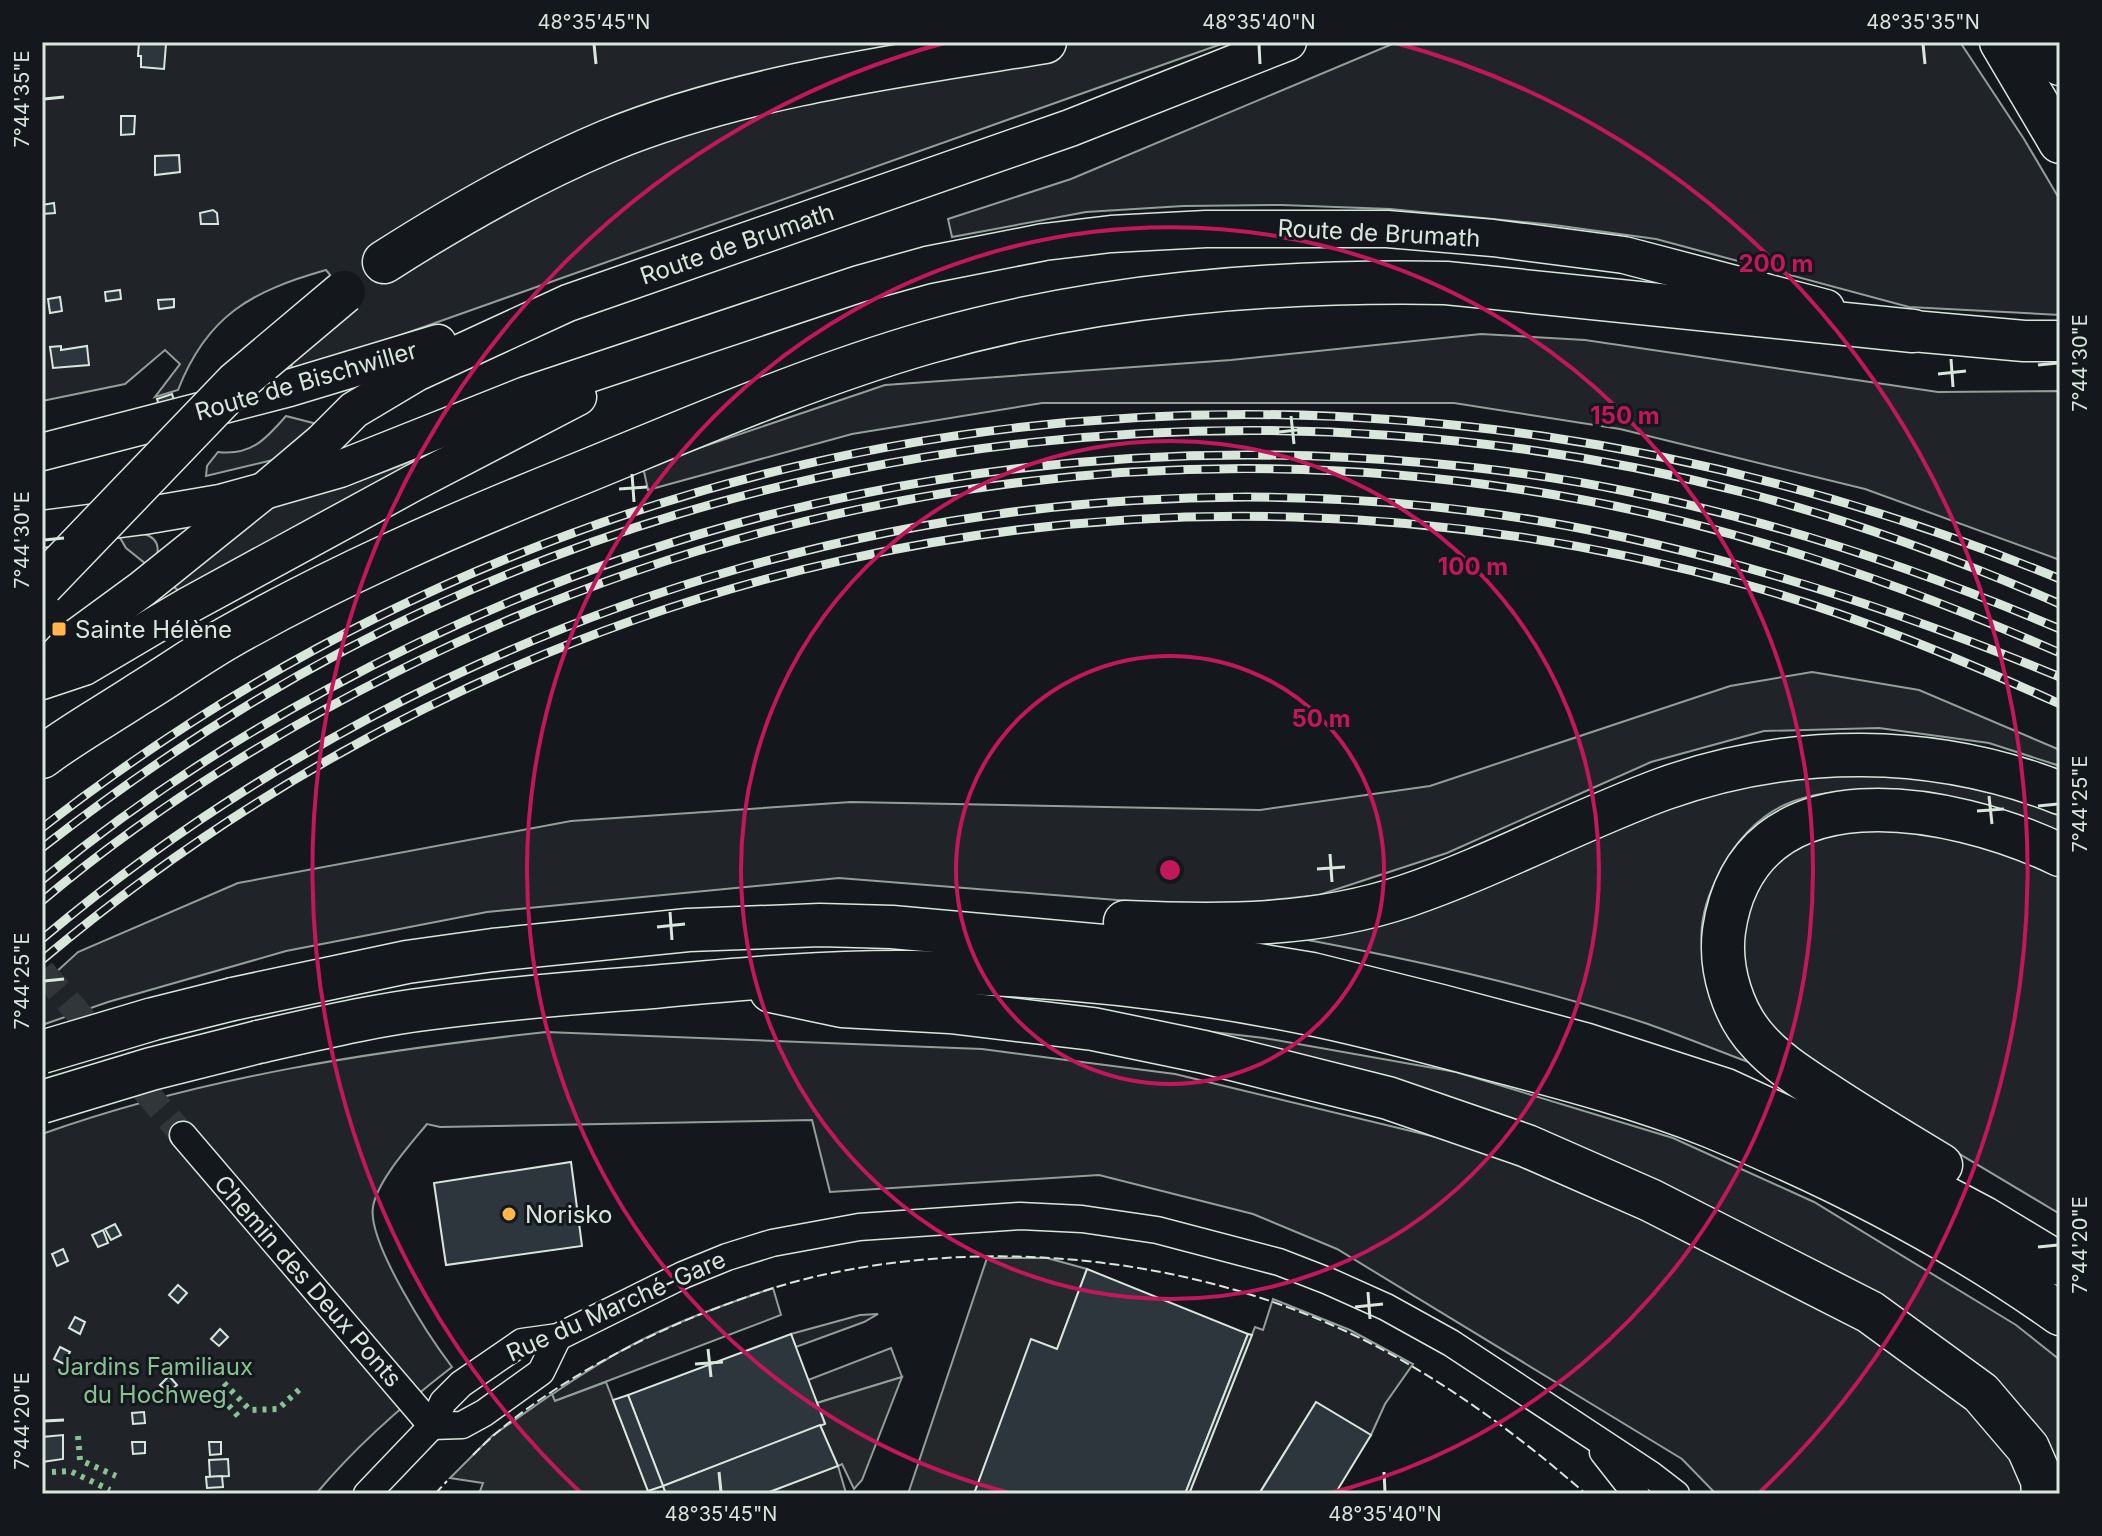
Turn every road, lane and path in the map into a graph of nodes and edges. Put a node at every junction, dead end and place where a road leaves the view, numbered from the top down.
1 (871, 42) edge
2 (1045, 42) edge
3 (1288, 42) edge
4 (2001, 42) edge
5 (2045, 42) edge
6 (2060, 64) edge
7 (2060, 142) edge
8 (384, 262) junction
9 (568, 303) junction
10 (1913, 331) junction
11 (702, 336) junction
12 (2060, 341) edge
13 (42, 452) edge
14 (264, 491) junction
15 (144, 516) junction
16 (42, 529) edge
17 (172, 563) junction
18 (42, 585) edge
19 (42, 672) edge
20 (42, 681) edge
21 (42, 757) edge
22 (2060, 793) edge
23 (2060, 855) edge
24 (892, 927) junction
25 (723, 981) junction
26 (42, 1052) edge
27 (42, 1102) edge
28 (183, 1135) tunnel mouth
29 (1984, 1218) junction
30 (2060, 1264) edge
31 (2060, 1314) edge
32 (558, 1337) junction
33 (432, 1426) junction
34 (1591, 1436) junction
35 (2041, 1489) edge
36 (367, 1494) edge
37 (1636, 1494) edge
38 (1676, 1494) edge

1 - 8 highway
2 - 8 highway
3 - 9 main road, Route de Brumath
4 - 7 highway
5 - 6 highway
8 - 18 highway, bridge
9 - 13 main road, Route de Bischwiller
9 - 14 main road, Route de Brumath
10 - 11 main road, Route de Brumath
10 - 12 main road, Route de Brumath
10 - 21 highway
11 - 14 main road, Route de Brumath
11 - 20 main road, Route de Brumath
14 - 15 main road
14 - 17 main road, Route de Brumath
15 - 16 main road
15 - 17 main road
17 - 19 main road, Route de Brumath
22 - 24 highway
23 - 29 highway
24 - 26 highway, bridge
24 - 29 highway
25 - 27 highway, bridge
25 - 31 highway
25 - 35 highway
28 - 33 street, Chemin des Deux Ponts
29 - 30 highway
32 - 33 street, Rue du Marché-Gare
32 - 33 street
32 - 34 street, Rue du Marché-Gare
33 - 36 street, Rue du Marché-Gare
34 - 37 street
34 - 38 street, Rue du Marché-Gare

